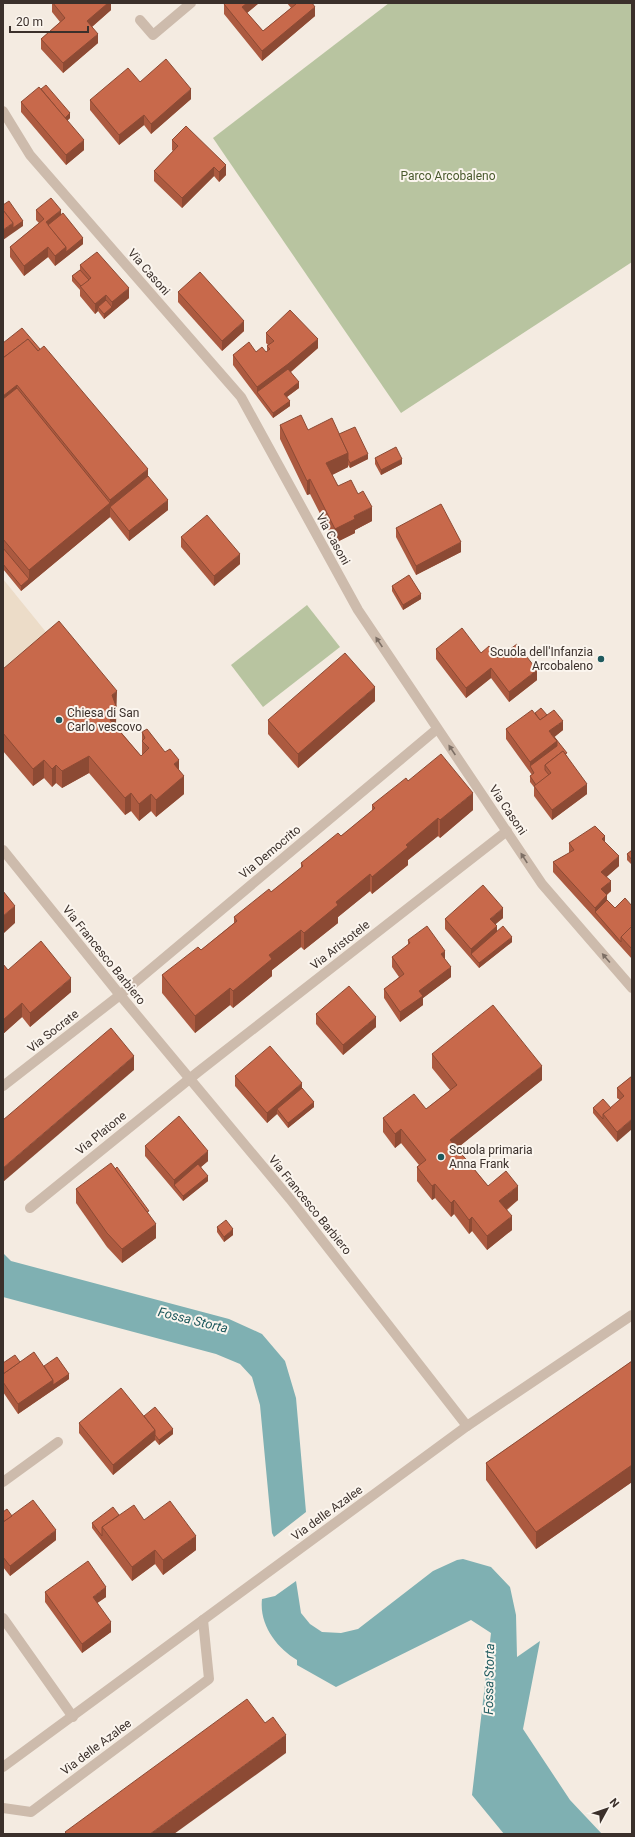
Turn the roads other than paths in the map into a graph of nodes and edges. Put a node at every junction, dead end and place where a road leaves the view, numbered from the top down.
1 (192, 3) edge
2 (140, 20) dead end
3 (3, 111) edge
4 (437, 729) junction
5 (507, 831) junction
6 (3, 850) edge
7 (632, 988) edge
8 (120, 996) junction
9 (190, 1079) junction
10 (3, 1086) edge
11 (30, 1208) dead end
12 (632, 1315) edge
13 (467, 1426) junction
14 (58, 1442) dead end
15 (3, 1482) edge
16 (3, 1618) edge
17 (203, 1620) junction
18 (73, 1717) junction
19 (3, 1767) edge
20 (3, 1808) edge

1 - 2 street
4 -> 3 street, Via Casoni
5 -> 4 street, Via Casoni
4 - 8 street, Via Democrito
7 -> 5 street, Via Casoni
5 - 9 street, Via Aristotele
6 - 8 street, Via Francesco Barbiero
8 - 9 street, Via Francesco Barbiero
8 - 10 street, Via Socrate
9 - 11 street, Via Platone
9 - 13 street, Via Francesco Barbiero
12 - 13 street
13 - 17 street, Via delle Azalee
14 - 15 street
16 - 18 street
17 - 18 street, Via delle Azalee
17 - 20 street, Via delle Azalee
18 - 19 street, Via delle Azalee

